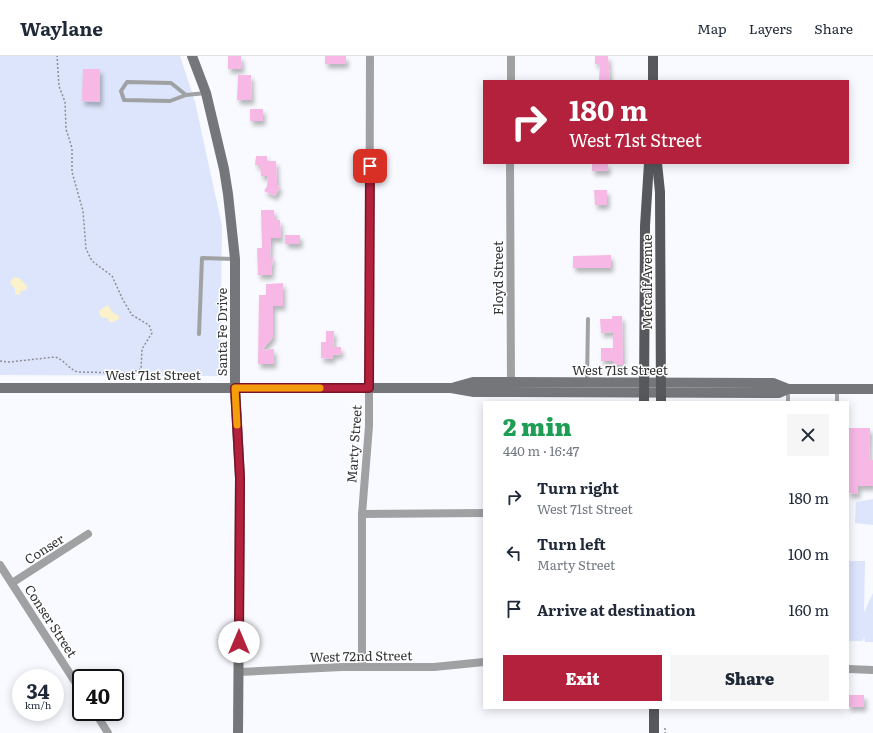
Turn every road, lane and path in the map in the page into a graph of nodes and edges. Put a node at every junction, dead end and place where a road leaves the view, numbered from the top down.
1 (57, 56) edge
2 (192, 56) edge
3 (370, 56) edge
4 (511, 56) edge
5 (653, 56) edge
6 (511, 80) edge
7 (653, 80) edge
8 (206, 94) junction
9 (186, 95) junction
10 (510, 164) edge
11 (649, 164) edge
12 (657, 164) edge
13 (235, 259) junction
14 (588, 319) dead end
15 (199, 334) dead end
16 (0, 361) edge
17 (587, 382) junction
18 (511, 387) junction
19 (0, 388) edge
20 (235, 388) junction
21 (369, 388) junction
22 (788, 389) junction
23 (837, 389) junction
24 (873, 389) edge
25 (644, 392) edge
26 (661, 392) edge
27 (788, 401) edge
28 (837, 401) edge
29 (483, 513) edge
30 (362, 514) junction
31 (88, 534) dead end
32 (0, 564) edge
33 (12, 583) junction
34 (483, 662) edge
35 (362, 667) junction
36 (849, 670) edge
37 (873, 670) edge
38 (238, 672) junction
39 (72, 677) edge
40 (654, 709) edge
41 (101, 721) edge
42 (665, 728) dead end
43 (108, 733) edge
44 (238, 733) edge
45 (654, 733) edge
46 (665, 733) edge

1 - 16 path
2 - 8 street, Santa Fe Drive
3 - 21 street, Marty Street
4 - 6 street
5 - 7 main road
8 - 9 lane
8 - 13 street, Santa Fe Drive
9 - 9 lane
10 - 18 street, Floyd Street
11 - 25 main road, Metcalf Avenue
12 - 26 main road, Metcalf Avenue
13 - 15 lane
13 - 20 street, Santa Fe Drive
14 - 17 lane
17 - 18 street, West 71st Street
17 - 25 street, West 71st Street
18 - 21 street, West 71st Street
18 - 25 street, West 71st Street
19 - 20 street, West 71st Street
20 - 21 street, West 71st Street
20 - 38 street, Santa Fe Drive
21 - 30 street, Marty Street
22 - 23 street, West 71st Street
22 - 26 street, West 71st Street
22 - 27 lane
23 - 24 street, West 71st Street
23 - 28 lane
25 - 26 street, West 71st Street
29 - 30 street
30 - 35 street, Marty Street
31 - 33 street, Conser
32 - 33 street, Conser Street
33 - 39 street, Conser Street
34 - 35 street, West 72nd Street
35 - 38 street, West 72nd Street
36 - 37 street
38 - 44 street, Santa Fe Drive
40 - 45 main road
41 - 43 street
42 - 46 path

